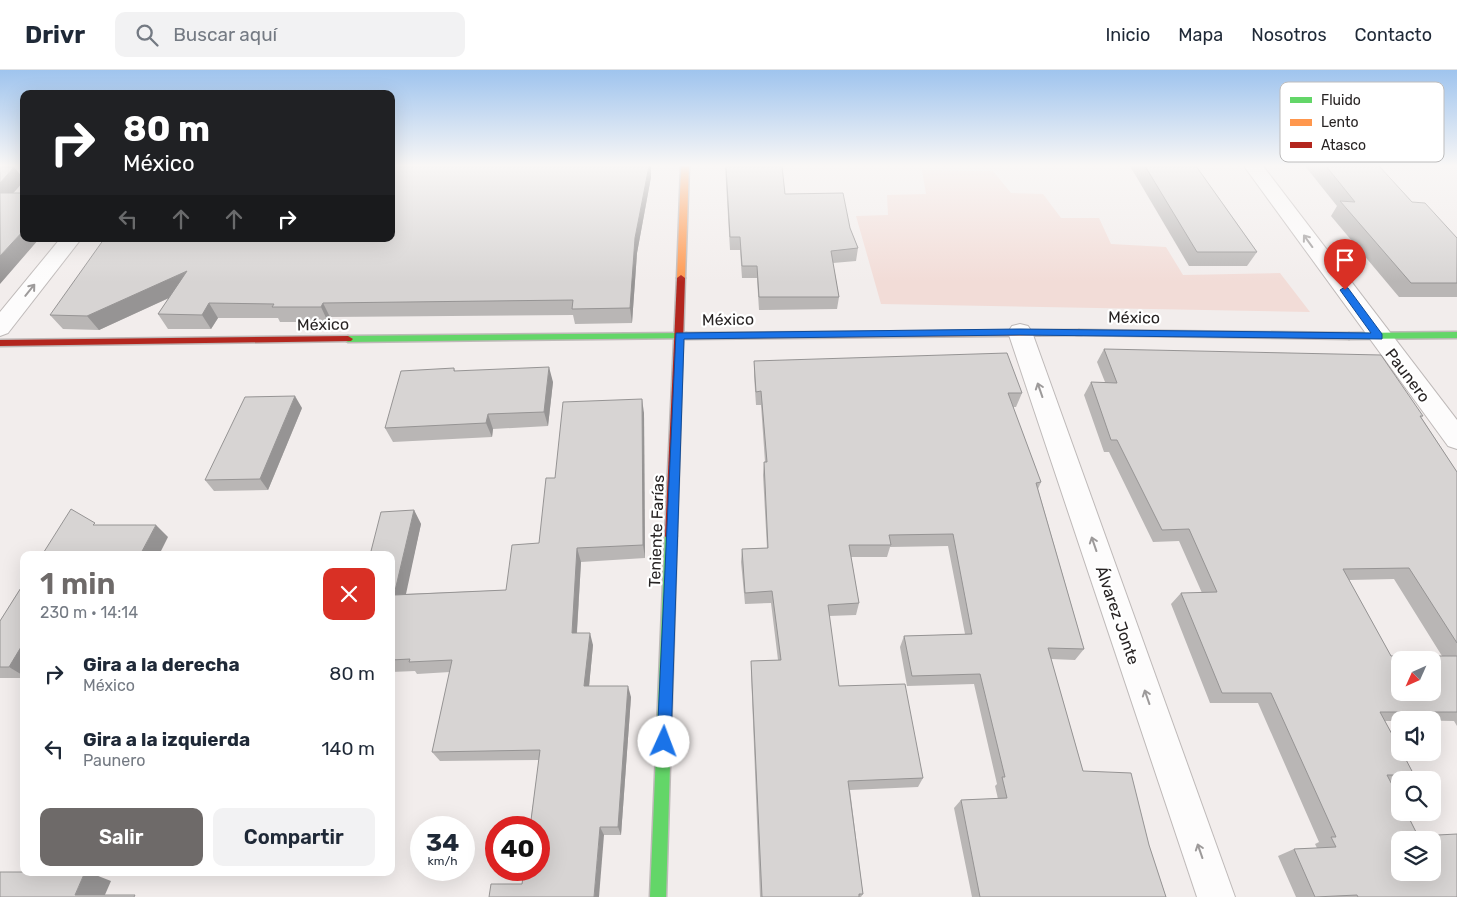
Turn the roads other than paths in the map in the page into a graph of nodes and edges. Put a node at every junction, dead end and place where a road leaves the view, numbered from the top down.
1 (685, 205) edge
2 (1282, 205) edge
3 (69, 242) edge
4 (0, 328) edge
5 (1020, 332) junction
6 (1457, 335) edge
7 (680, 336) junction
8 (1379, 336) junction
9 (0, 344) edge
10 (1457, 439) edge
11 (658, 897) edge
12 (1216, 897) edge

1 - 7 street, Teniente Farías
8 -> 2 street, Paunero
4 -> 3 street
5 - 7 street, México
5 - 8 street, México
12 -> 5 street, Álvarez Jonte
6 - 8 street, México
7 - 9 street, México
7 - 11 street, Teniente Farías
8 - 10 street, Paunero

